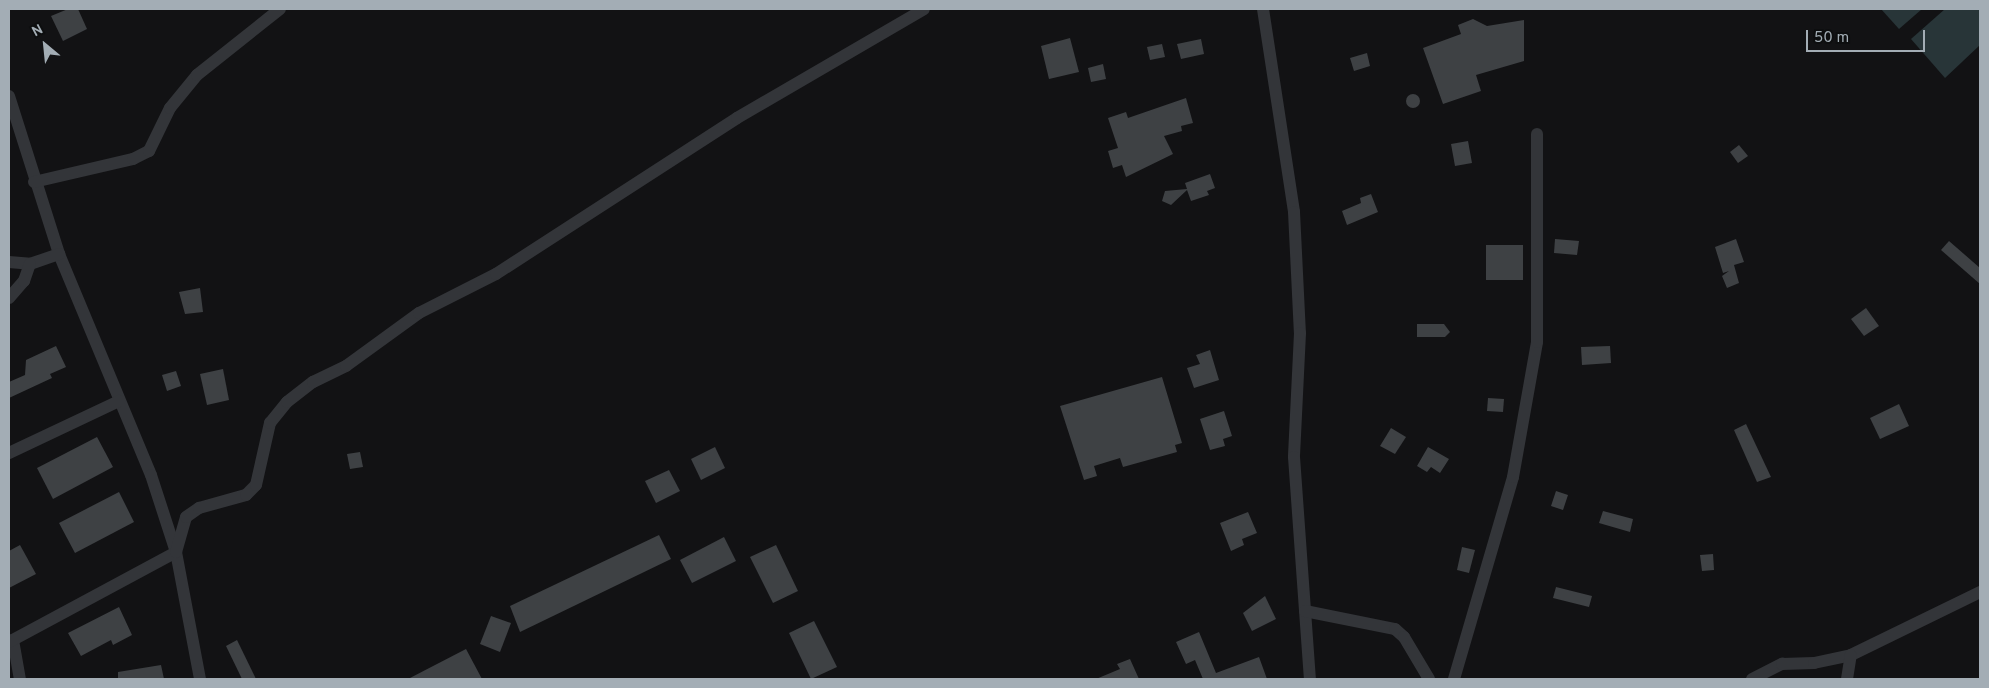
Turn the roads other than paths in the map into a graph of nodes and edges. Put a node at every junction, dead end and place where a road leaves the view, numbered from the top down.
1 (280, 9) edge
2 (924, 9) edge
3 (1263, 9) edge
4 (9, 96) edge
5 (1537, 134) dead end
6 (34, 182) junction
7 (59, 254) junction
8 (9, 262) edge
9 (30, 264) junction
10 (9, 298) edge
11 (119, 401) junction
12 (9, 453) edge
13 (176, 552) junction
14 (1980, 592) edge
15 (1305, 611) junction
16 (11, 641) edge
17 (1851, 654) junction
18 (20, 679) edge
19 (200, 679) edge
20 (1310, 679) edge
21 (1429, 679) edge
22 (1454, 679) edge
23 (1752, 679) edge
24 (1847, 679) edge

1 - 6 street
2 - 13 street
3 - 15 street
4 - 6 street
5 - 22 street
6 - 7 street
7 - 9 street
7 - 11 street
8 - 9 street
9 - 10 street
11 - 12 street
11 - 13 street
13 - 16 street
13 - 19 street
14 - 17 street
15 - 20 street
15 - 21 street
16 - 18 street
17 - 23 street
17 - 24 street

